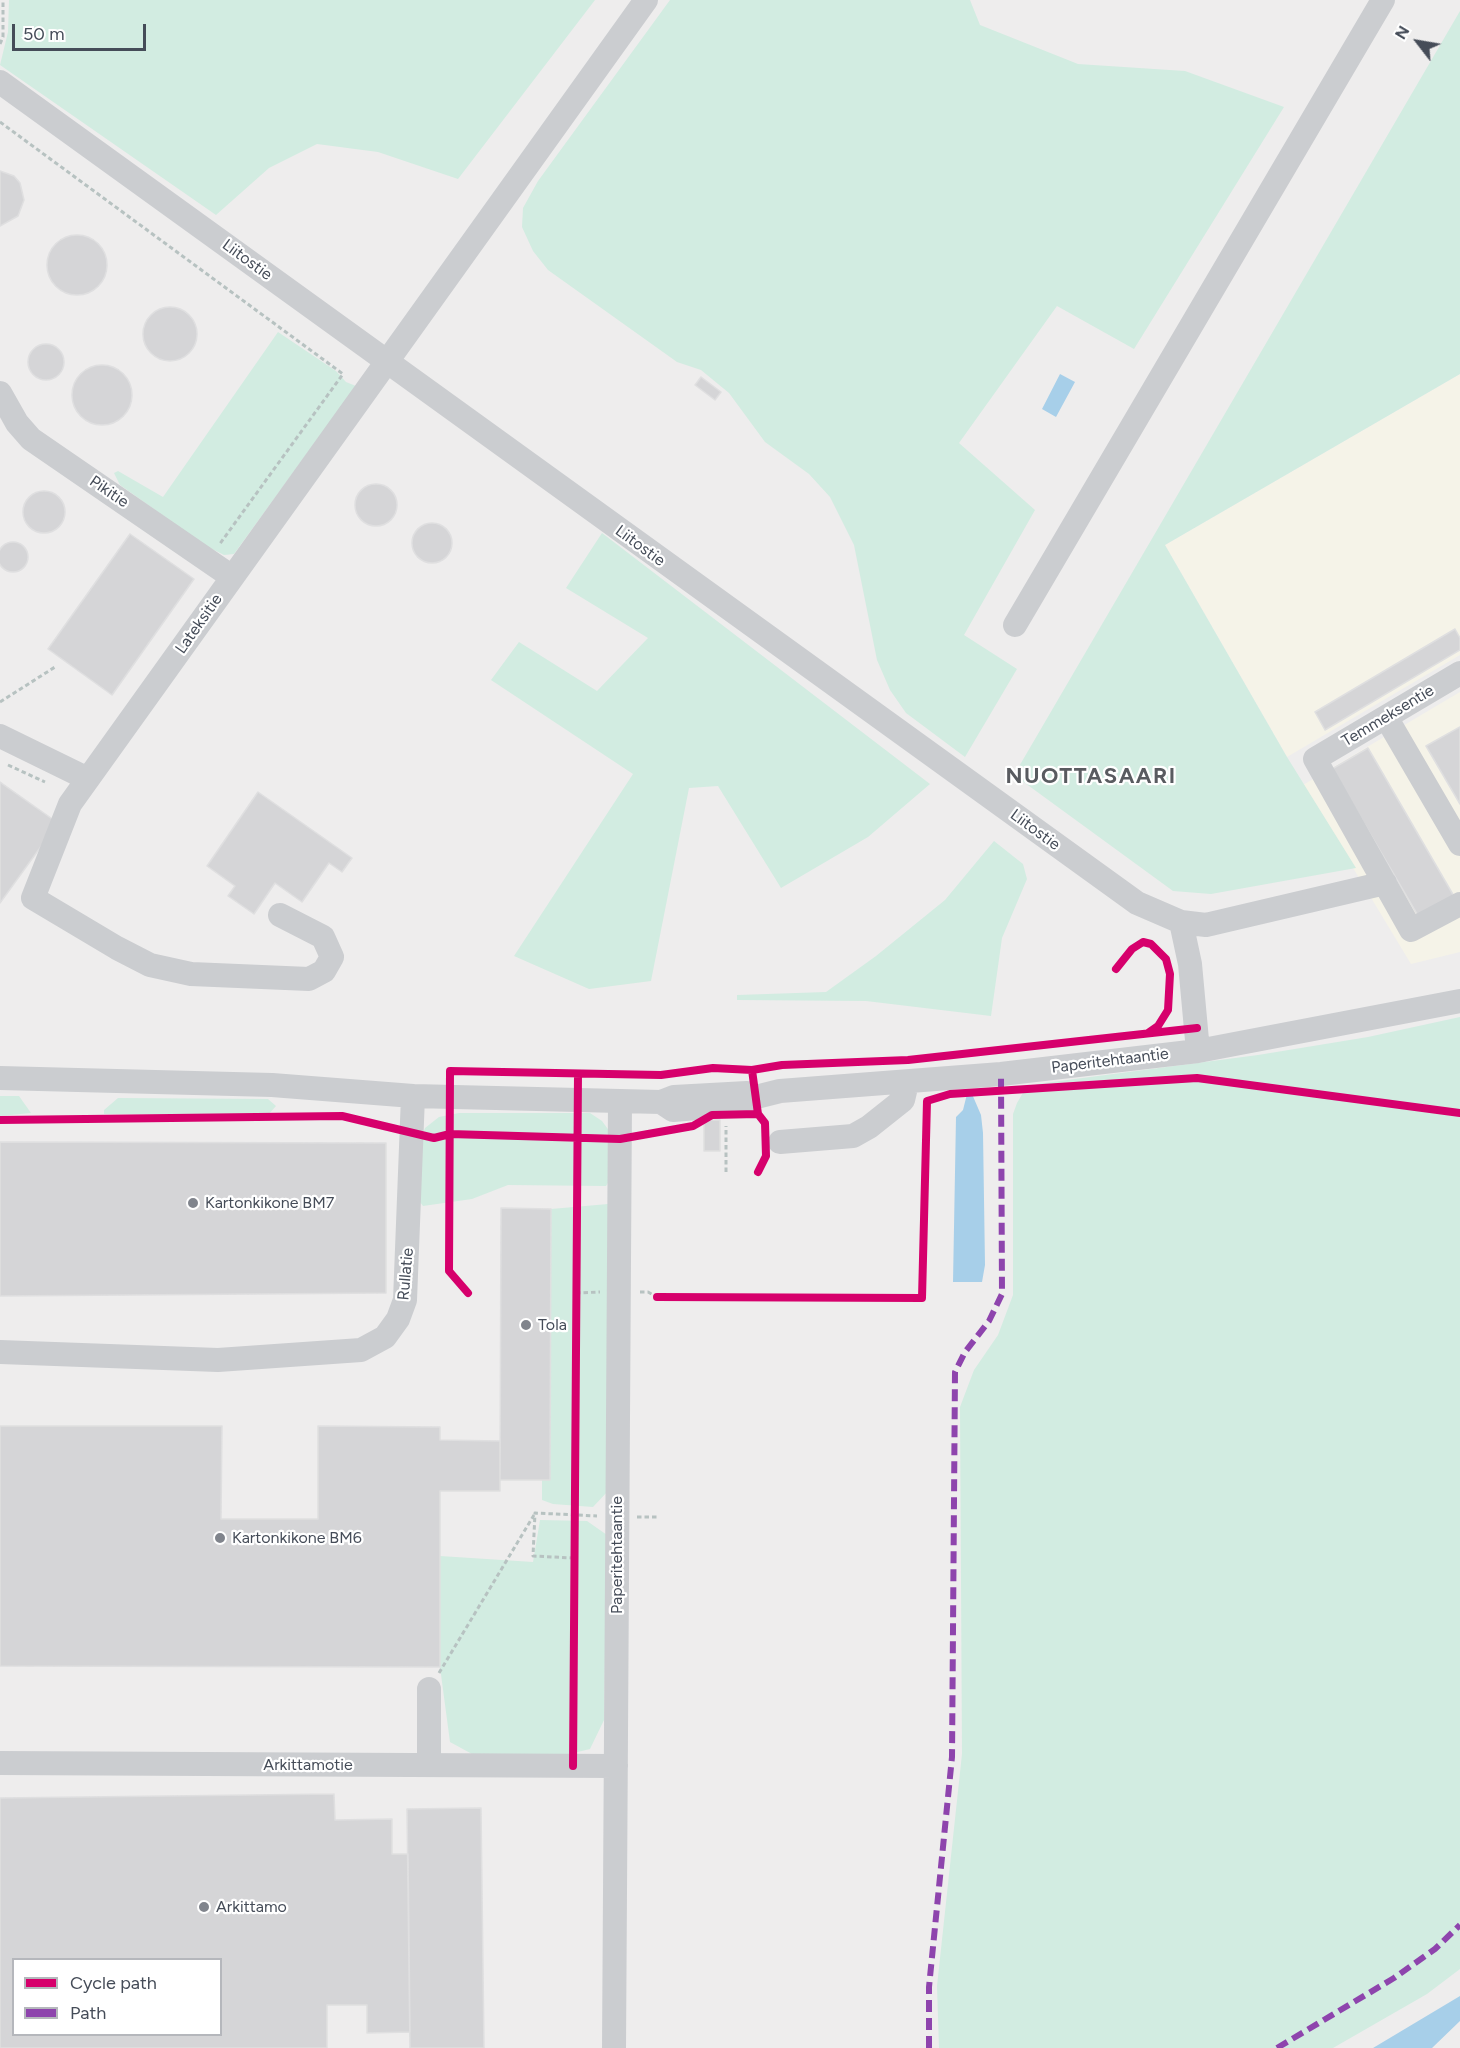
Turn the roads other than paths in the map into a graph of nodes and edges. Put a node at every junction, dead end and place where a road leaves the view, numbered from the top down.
1 (646, 0) edge
2 (1383, 0) edge
3 (0, 82) edge
4 (387, 360) junction
5 (0, 393) edge
6 (223, 571) junction
7 (1015, 625) dead end
8 (1460, 673) edge
9 (1386, 717) junction
10 (0, 736) edge
11 (82, 776) junction
12 (1460, 844) edge
13 (1385, 884) junction
14 (1460, 904) edge
15 (280, 915) dead end
16 (1181, 922) junction
17 (1460, 1001) edge
18 (1198, 1051) junction
19 (0, 1078) edge
20 (907, 1083) junction
21 (413, 1096) junction
22 (620, 1102) junction
23 (780, 1142) dead end
24 (0, 1352) edge
25 (429, 1689) road end
26 (0, 1763) edge
27 (429, 1765) junction
28 (616, 1766) junction
29 (614, 2048) edge

1 - 4 street, Lateksitie
2 - 7 street
3 - 4 street, Liitostie
4 - 6 street, Lateksitie
4 - 16 street, Liitostie
5 - 6 street, Pikitie
6 - 11 street, Lateksitie
8 - 9 street, Temmeksentie
9 - 12 street
9 - 13 street, Temmeksentie
10 - 11 street
11 - 15 street, Lateksitie
13 - 14 street
13 - 16 street, Liitostie
16 - 18 street
17 - 18 street, Paperitehtaantie
18 - 20 street, Paperitehtaantie
19 - 21 street
20 - 22 street, Paperitehtaantie
20 - 23 street
21 - 22 street
21 - 24 street, Rullatie
22 - 28 street, Paperitehtaantie
25 - 27 street
26 - 27 street, Arkittamotie
27 - 28 street, Arkittamotie
28 - 29 street, Paperitehtaantie

